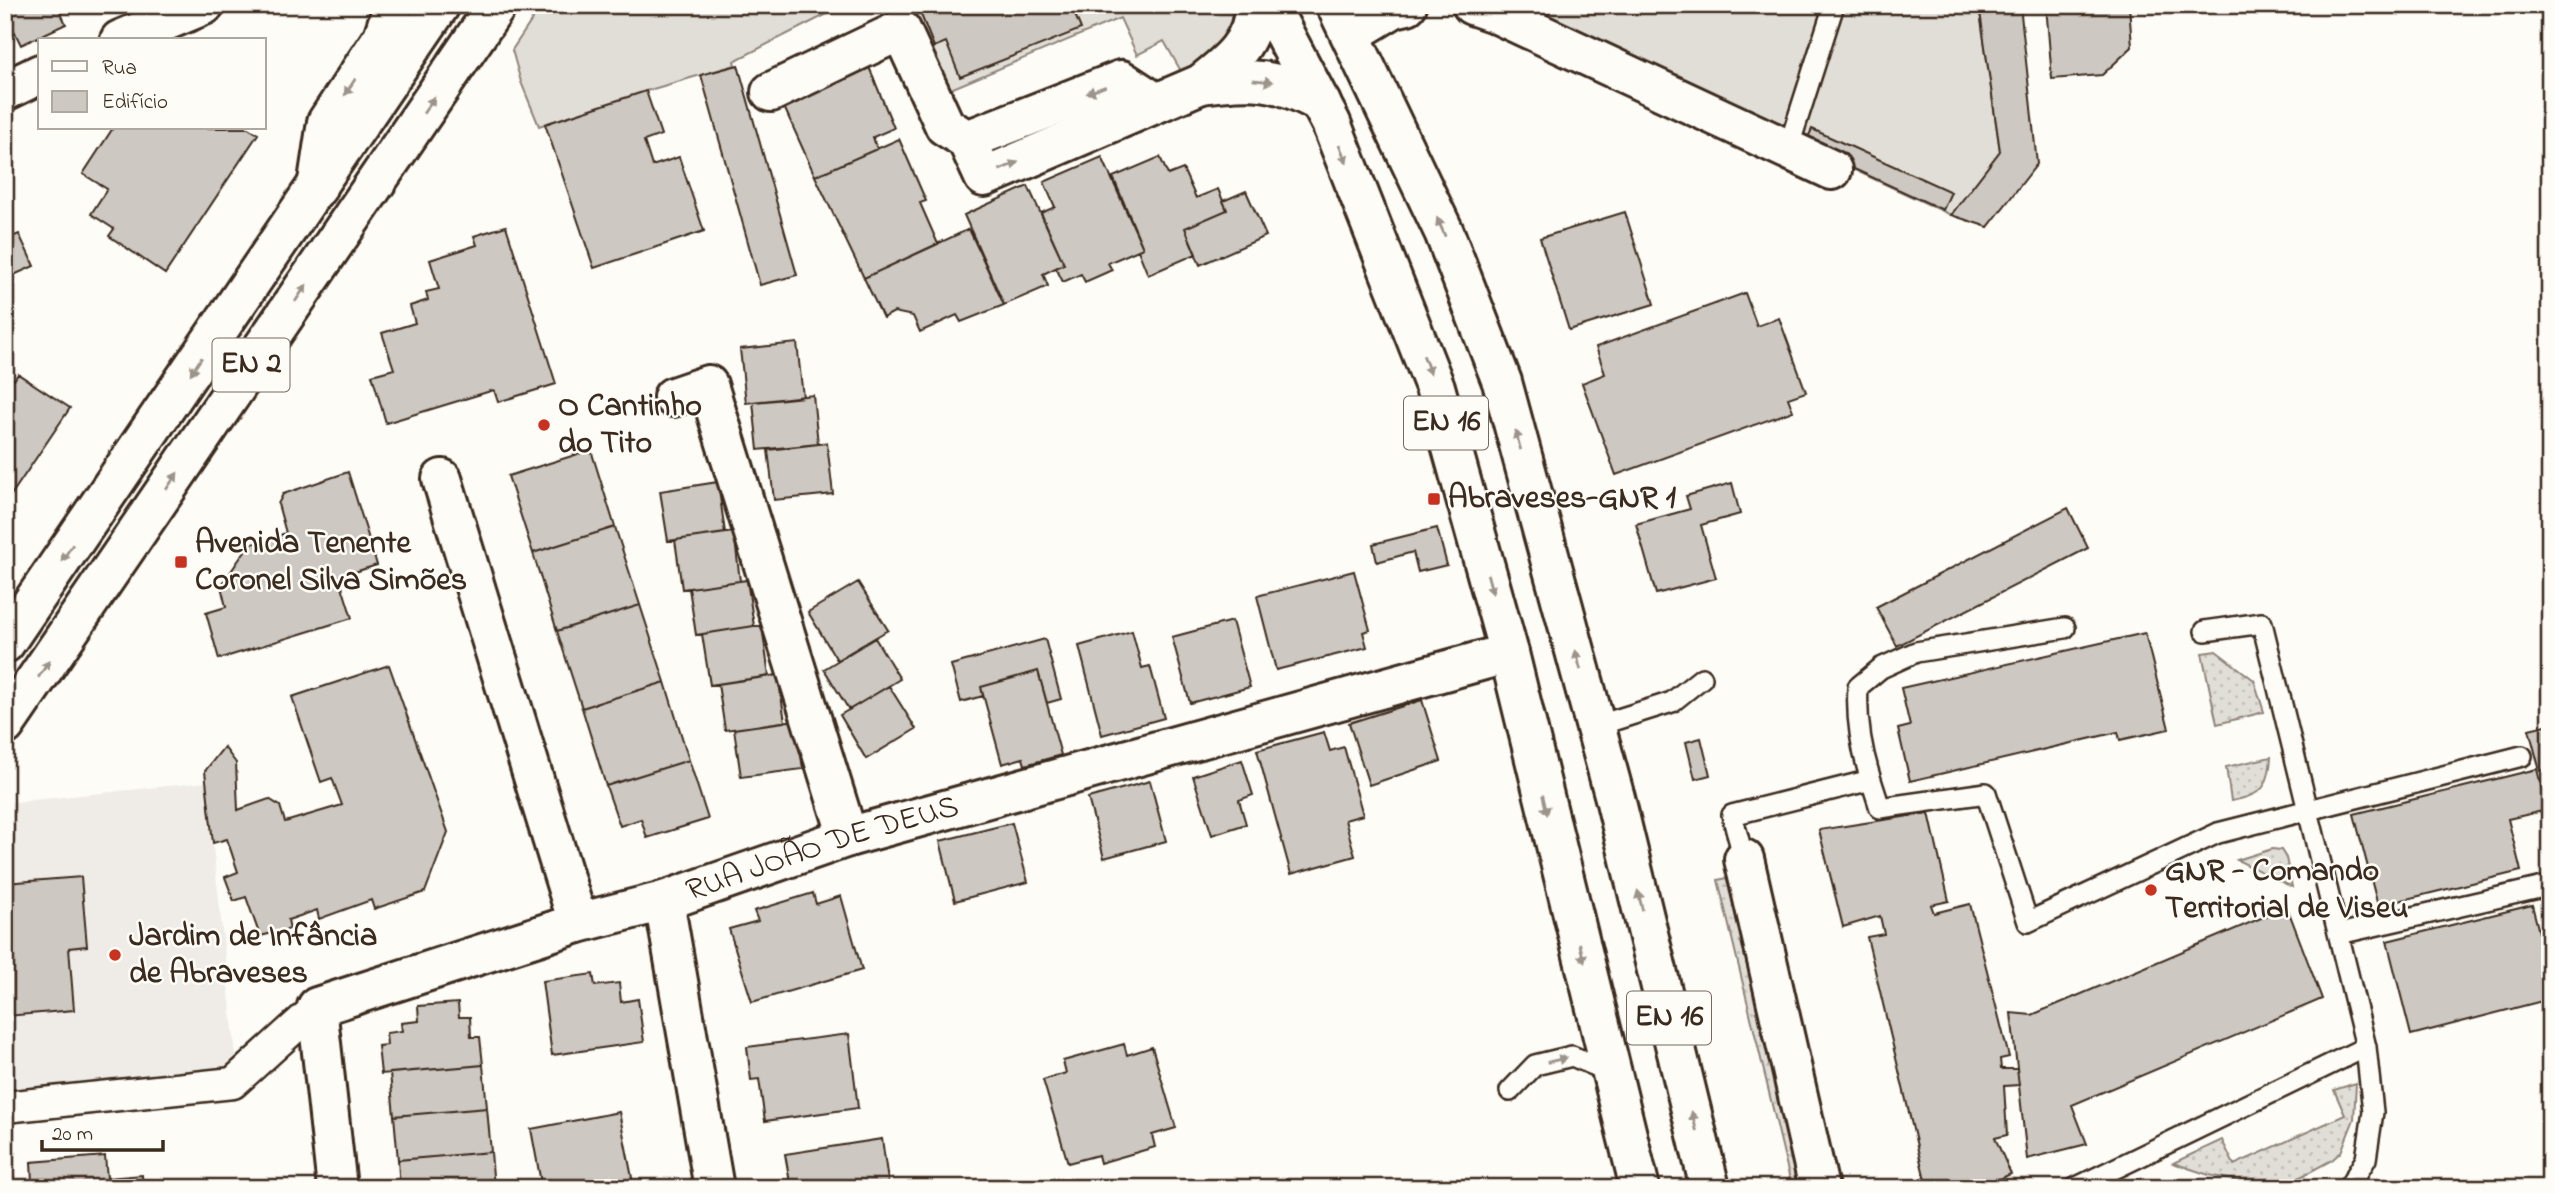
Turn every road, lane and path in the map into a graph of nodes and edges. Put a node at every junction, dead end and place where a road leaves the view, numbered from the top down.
1 (204, 5) edge
2 (391, 5) edge
3 (440, 5) edge
4 (497, 5) edge
5 (1255, 5) edge
6 (1269, 5) edge
7 (1407, 5) edge
8 (1472, 5) edge
9 (1834, 5) edge
10 (1343, 20) edge
11 (125, 38) edge
12 (38, 75) edge
13 (1200, 84) junction
14 (5, 91) edge
15 (771, 92) dead end
16 (1321, 103) junction
17 (1787, 149) junction
18 (1832, 170) dead end
19 (317, 188) junction
20 (673, 397) dead end
21 (442, 479) dead end
22 (2065, 628) dead end
23 (2205, 631) dead end
24 (5, 643) edge
25 (1509, 653) junction
26 (1702, 678) dead end
27 (5, 725) edge
28 (1596, 726) junction
29 (2522, 756) dead end
30 (1871, 780) junction
31 (2309, 809) junction
32 (848, 837) junction
33 (1744, 859) joint
34 (2548, 886) dead end
35 (664, 901) junction
36 (578, 923) junction
37 (2339, 934) junction
38 (317, 1007) junction
39 (2366, 1047) junction
40 (1612, 1073) junction
41 (1510, 1091) dead end
42 (5, 1107) edge
43 (2078, 1186) edge
44 (337, 1188) edge
45 (714, 1188) edge
46 (1640, 1188) edge
47 (1710, 1188) edge
48 (1819, 1188) edge
49 (2101, 1188) edge
50 (2348, 1188) edge

1 - 11 street
2 -> 19 street
3 - 19 street, EN 2
27 -> 4 street, EN 2
5 - 13 street
6 - 16 street, EN 16
7 - 10 street
8 - 17 street
9 - 17 lane
28 -> 10 street, EN 16
12 - 14 street
13 - 15 street
13 -> 16 street
16 -> 25 street, EN 16
17 - 18 street
19 -> 24 street, EN 2
20 - 32 street
21 - 36 street
22 - 30 lane
23 - 31 lane
25 - 32 street, RUA JOÃO DE DEUS
25 -> 40 street, EN 16
26 - 28 lane
47 -> 28 street, EN 16
29 - 31 lane
30 - 31 lane
30 - 33 lane
31 - 37 lane
32 - 35 street, RUA JOÃO DE DEUS
33 - 48 street
34 - 37 lane
35 - 36 street, RUA JOÃO DE DEUS
35 - 45 street
36 - 38 street, RUA JOÃO DE DEUS
37 - 39 lane
38 - 42 street
38 - 44 street
39 - 43 lane
39 - 50 lane
41 -> 40 lane
40 - 46 street, EN 16
43 - 49 lane

